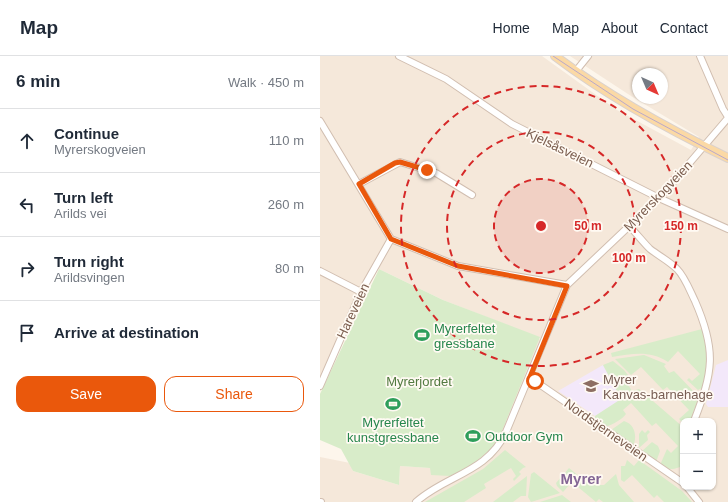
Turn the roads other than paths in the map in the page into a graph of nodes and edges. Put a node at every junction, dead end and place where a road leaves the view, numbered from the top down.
1 (399, 56) edge
2 (556, 56) edge
3 (588, 56) edge
4 (700, 56) edge
5 (576, 71) junction
6 (728, 117) edge
7 (320, 121) edge
8 (703, 146) junction
9 (728, 158) edge
10 (359, 184) junction
11 (472, 195) dead end
12 (659, 198) junction
13 (630, 226) junction
14 (728, 229) edge
15 (391, 239) junction
16 (320, 271) edge
17 (567, 286) junction
18 (361, 292) junction
19 (530, 377) junction
20 (320, 386) edge
21 (695, 418) edge
22 (680, 481) edge
23 (690, 490) edge
24 (416, 502) edge
25 (699, 502) edge

1 - 12 street, Kjelsåsveien
2 - 5 main road
3 - 5 street
4 - 6 street
5 - 8 main road
6 - 8 street, Myrerskogveien
7 - 10 street
8 - 9 main road
8 - 12 street, Myrerskogveien
10 - 11 street
10 - 15 street
12 - 13 street, Myrerskogveien
12 - 14 street, Kjelsåsveien
13 - 17 street, Myrerskogveien
13 - 21 street
15 - 17 street
15 - 18 street, Hareveien
16 - 18 street
17 - 19 street, Myrerskogveien
18 - 20 street, Hareveien
19 - 22 street, Nordstjerneveien
19 - 24 street, Myrerskogveien
23 - 25 street

